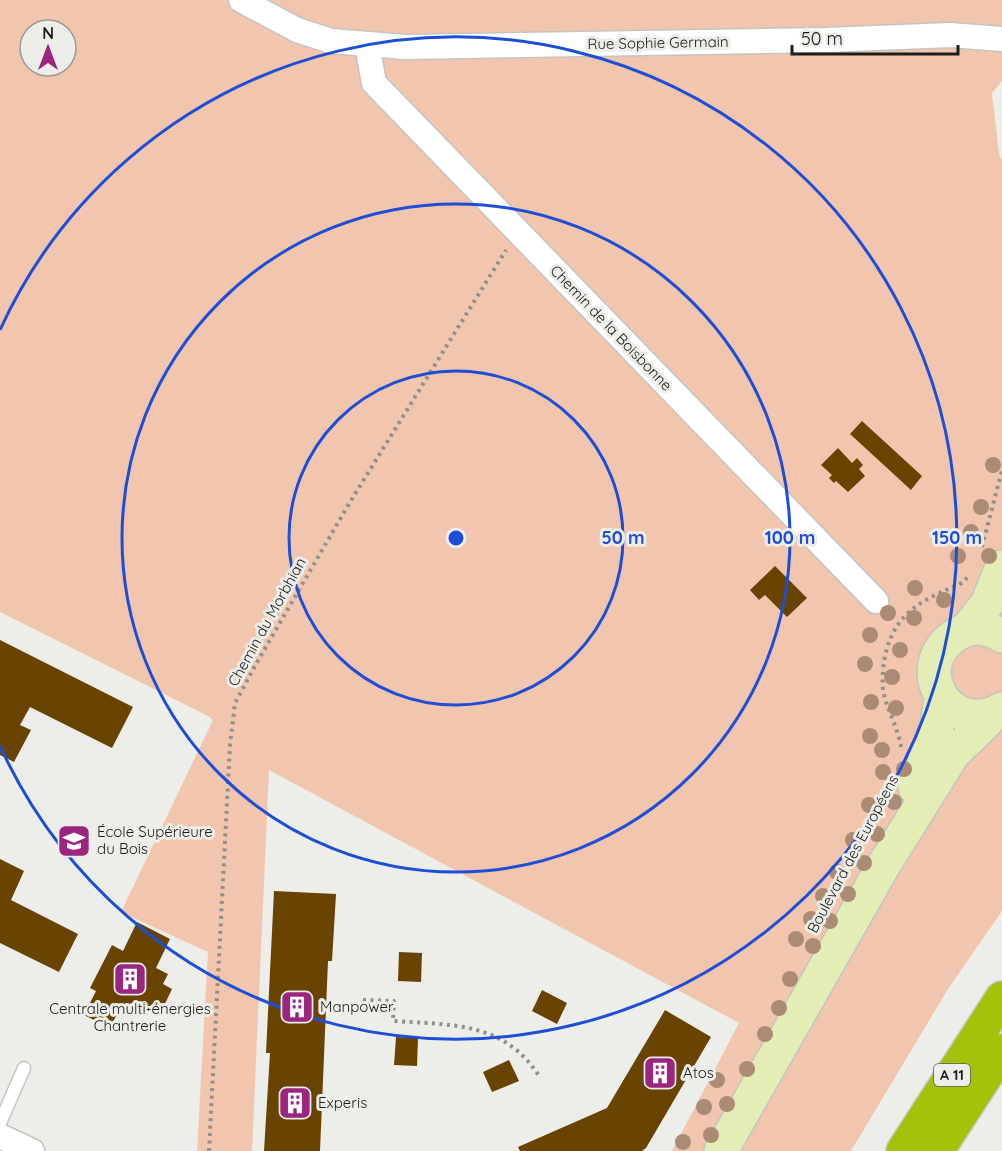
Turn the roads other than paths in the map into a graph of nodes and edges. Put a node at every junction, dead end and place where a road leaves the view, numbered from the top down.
1 (241, 0) edge
2 (950, 35) junction
3 (1002, 39) edge
4 (367, 45) junction
5 (1002, 55) edge
6 (991, 562) edge
7 (876, 601) dead end
8 (967, 629) junction
9 (1002, 636) edge
10 (941, 697) junction
11 (998, 711) edge
12 (866, 866) junction
13 (1002, 998) edge
14 (999, 1059) edge
15 (24, 1068) dead end
16 (0, 1123) edge
17 (0, 1136) edge
18 (32, 1151) edge
19 (721, 1151) edge
20 (903, 1151) edge
21 (937, 1151) edge

1 - 4 street, Rue Sophie Germain
2 - 3 street, Rue Sophie Germain
2 - 4 street, Rue Sophie Germain
2 - 5 street, Rue Sophie Germain
4 - 7 street, Chemin de la Boisbonne
6 - 8 street
8 - 9 street
8 - 10 street
10 - 11 street
10 - 12 street, Boulevard des Européens
11 - 12 street, Boulevard des Européens
12 - 19 street, Boulevard des Européens
13 - 20 highway, A 11
14 - 21 highway, A 11
15 - 16 lane
17 - 18 street

